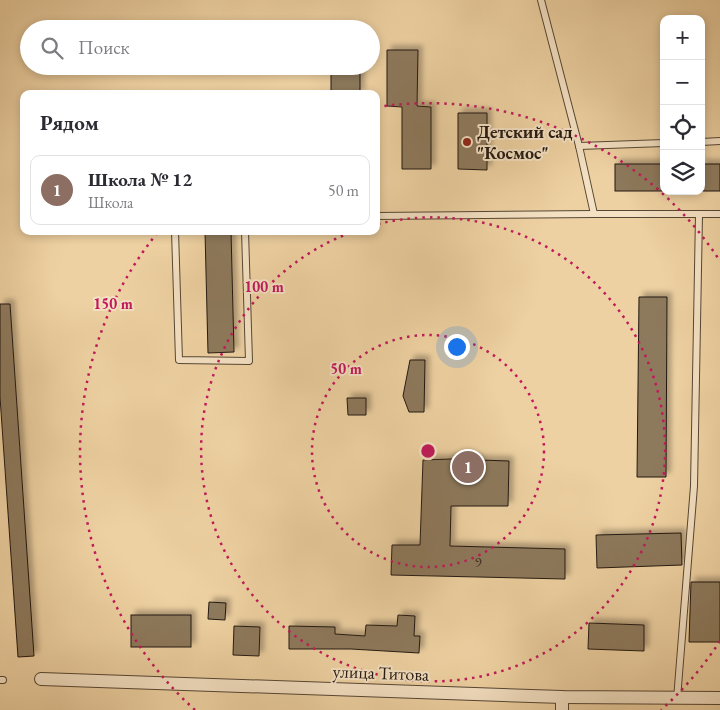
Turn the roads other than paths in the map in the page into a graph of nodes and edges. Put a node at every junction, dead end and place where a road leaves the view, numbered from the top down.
1 (542, 0) edge
2 (720, 141) edge
3 (705, 142) edge
4 (660, 143) edge
5 (579, 146) junction
6 (594, 214) junction
7 (720, 214) edge
8 (699, 215) junction
9 (380, 216) edge
10 (175, 235) edge
11 (245, 235) edge
12 (41, 679) dead end
13 (677, 698) junction
14 (720, 698) edge
15 (562, 703) edge

1 - 5 lane
2 - 3 lane
4 - 5 lane
5 - 6 lane
6 - 8 lane
6 - 9 lane
7 - 8 lane
8 - 13 lane
10 - 11 lane
12 - 15 street, улица Титова
13 - 14 street, улица Титова
13 - 15 street, улица Титова

